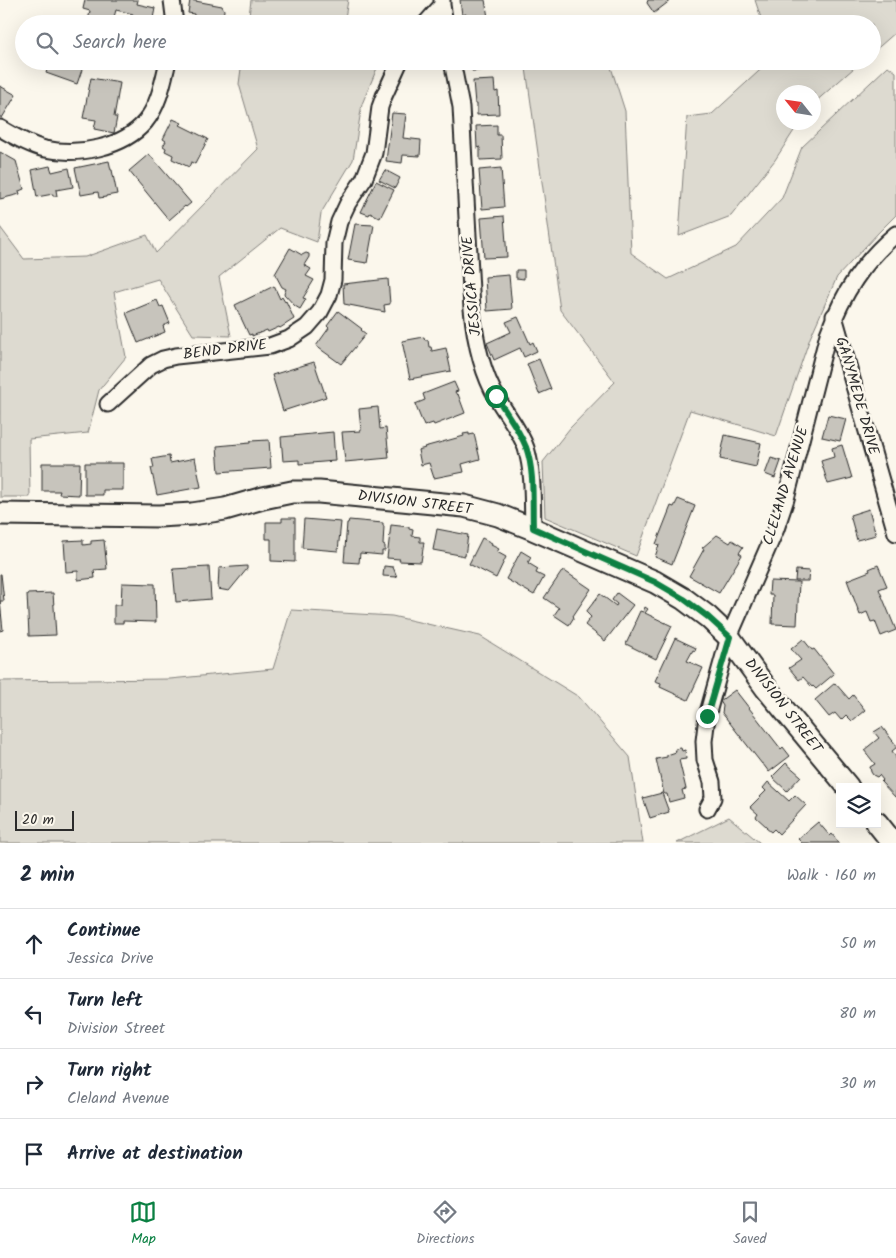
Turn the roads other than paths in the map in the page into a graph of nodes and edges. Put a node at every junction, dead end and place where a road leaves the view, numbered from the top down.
1 (172, 0) edge
2 (442, 3) edge
3 (174, 15) edge
4 (432, 15) edge
5 (165, 70) edge
6 (396, 70) edge
7 (454, 70) edge
8 (0, 128) edge
9 (896, 234) edge
10 (834, 316) junction
11 (108, 404) dead end
12 (0, 514) edge
13 (533, 528) junction
14 (896, 533) edge
15 (730, 637) junction
16 (845, 783) edge
17 (707, 809) dead end
18 (881, 828) edge
19 (893, 843) edge

1 - 3 street
2 - 4 street
5 - 8 street
6 - 11 street, BEND DRIVE
7 - 13 street, JESSICA DRIVE
9 - 10 street, CLELAND AVENUE
10 - 14 street, GANYMEDE DRIVE
10 - 15 street, CLELAND AVENUE
12 - 13 street, DIVISION STREET
13 - 15 street, DIVISION STREET
15 - 16 street, DIVISION STREET
15 - 17 street, CLELAND AVENUE
18 - 19 street

